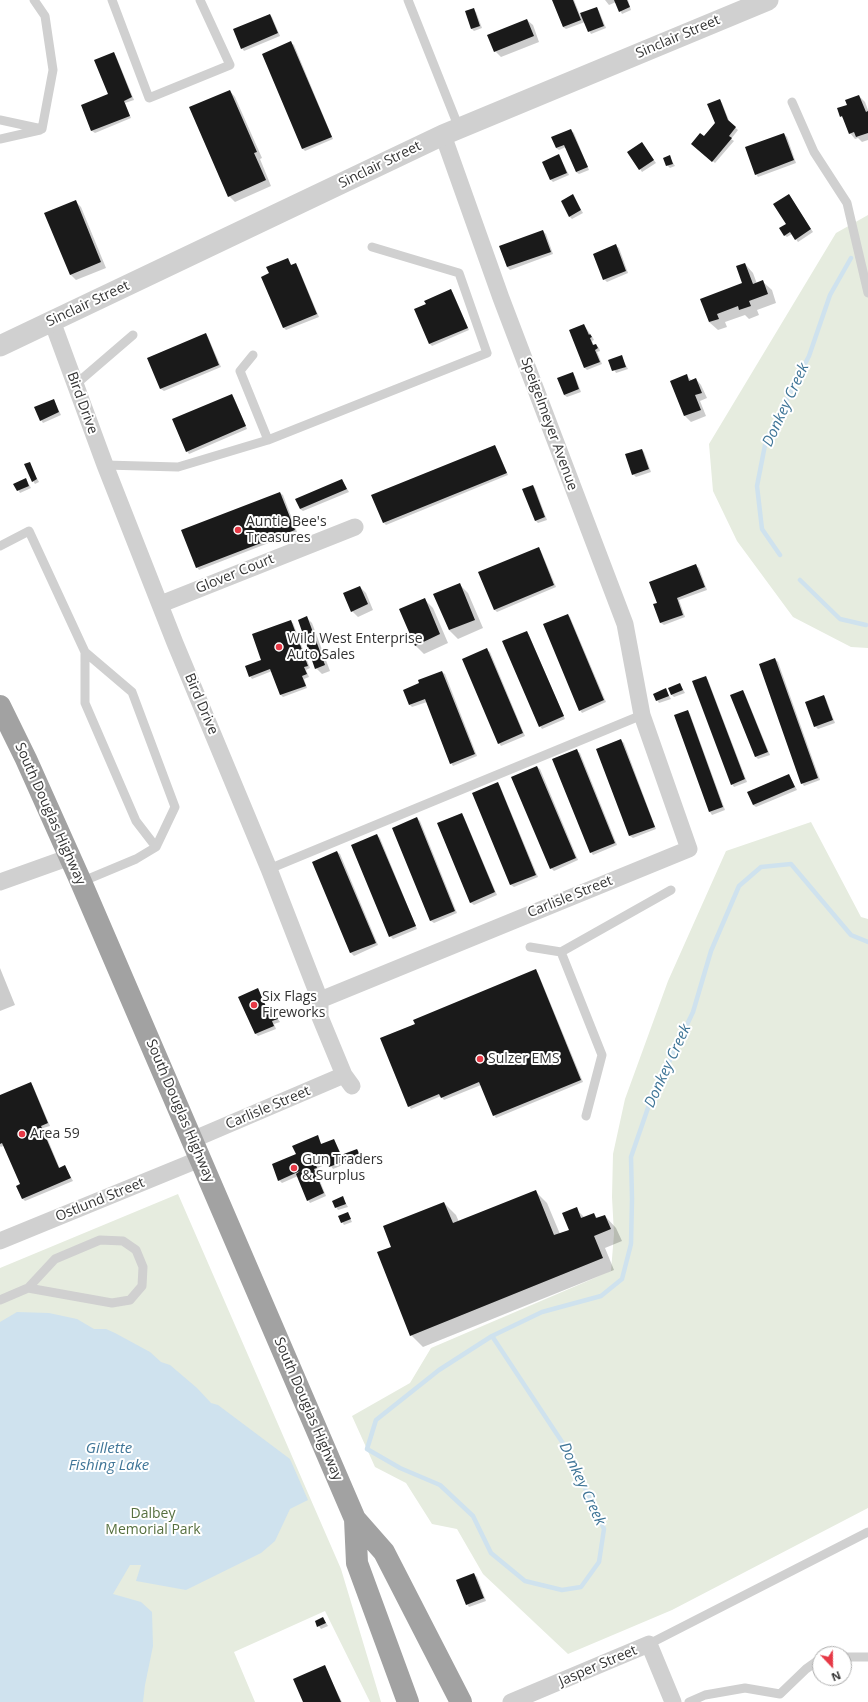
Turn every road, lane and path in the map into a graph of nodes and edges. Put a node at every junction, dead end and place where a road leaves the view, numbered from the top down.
1 (34, 0) edge
2 (112, 0) edge
3 (200, 0) edge
4 (408, 0) edge
5 (768, 0) edge
6 (733, 6) edge
7 (792, 102) dead end
8 (0, 120) edge
9 (42, 129) junction
10 (451, 132) junction
11 (0, 139) edge
12 (372, 247) dead end
13 (868, 293) edge
14 (52, 320) junction
15 (133, 335) dead end
16 (0, 346) edge
17 (253, 355) dead end
18 (76, 384) junction
19 (268, 440) junction
20 (105, 465) junction
21 (355, 527) dead end
22 (0, 546) edge
23 (161, 604) junction
24 (84, 652) junction
25 (0, 706) edge
26 (642, 715) junction
27 (156, 847) junction
28 (70, 857) junction
29 (269, 869) junction
30 (0, 882) edge
31 (81, 882) junction
32 (671, 890) dead end
33 (530, 947) dead end
34 (560, 952) junction
35 (320, 1000) junction
36 (348, 1081) joint
37 (586, 1116) dead end
38 (196, 1149) junction
39 (0, 1241) edge
40 (28, 1288) junction
41 (0, 1300) edge
42 (355, 1519) junction
43 (868, 1532) edge
44 (649, 1644) junction
45 (852, 1657) edge
46 (868, 1657) edge
47 (812, 1665) edge
48 (408, 1702) edge
49 (461, 1702) edge
50 (511, 1702) edge
51 (673, 1702) edge
52 (689, 1702) edge

1 - 9 lane
2 - 3 lane
4 - 10 lane
5 - 6 street, Sinclair Street
6 - 10 street, Sinclair Street
7 - 13 lane
8 - 9 lane
9 - 11 lane
10 - 14 street, Sinclair Street
10 - 26 street, Speigelmeyer Avenue
12 - 19 lane
14 - 16 street, Sinclair Street
14 - 18 street, Bird Drive
15 - 18 lane
17 - 19 lane
18 - 20 street, Bird Drive
19 - 20 lane
20 - 23 street, Bird Drive
21 - 23 street, Glover Court
22 - 24 lane
23 - 29 street, Bird Drive
24 - 27 lane
24 - 27 lane
25 - 28 highway, South Douglas Highway
26 - 29 lane
26 - 35 street, Carlisle Street
27 - 31 lane
28 - 30 street
28 - 31 highway, South Douglas Highway
29 - 35 street, Bird Drive
31 - 38 highway, South Douglas Highway
32 - 34 lane
33 - 34 lane
34 - 37 lane
35 - 36 street, Bird Drive
36 - 38 street, Carlisle Street
38 - 39 street, Ostlund Street
38 - 42 highway, South Douglas Highway
40 - 40 lane
40 - 41 lane
42 - 48 highway, South Douglas Highway
42 - 49 highway, South Douglas Highway
43 - 44 lane
44 - 50 street, Jasper Street
44 - 51 street, Jasper Street
45 - 46 lane
47 - 52 lane

